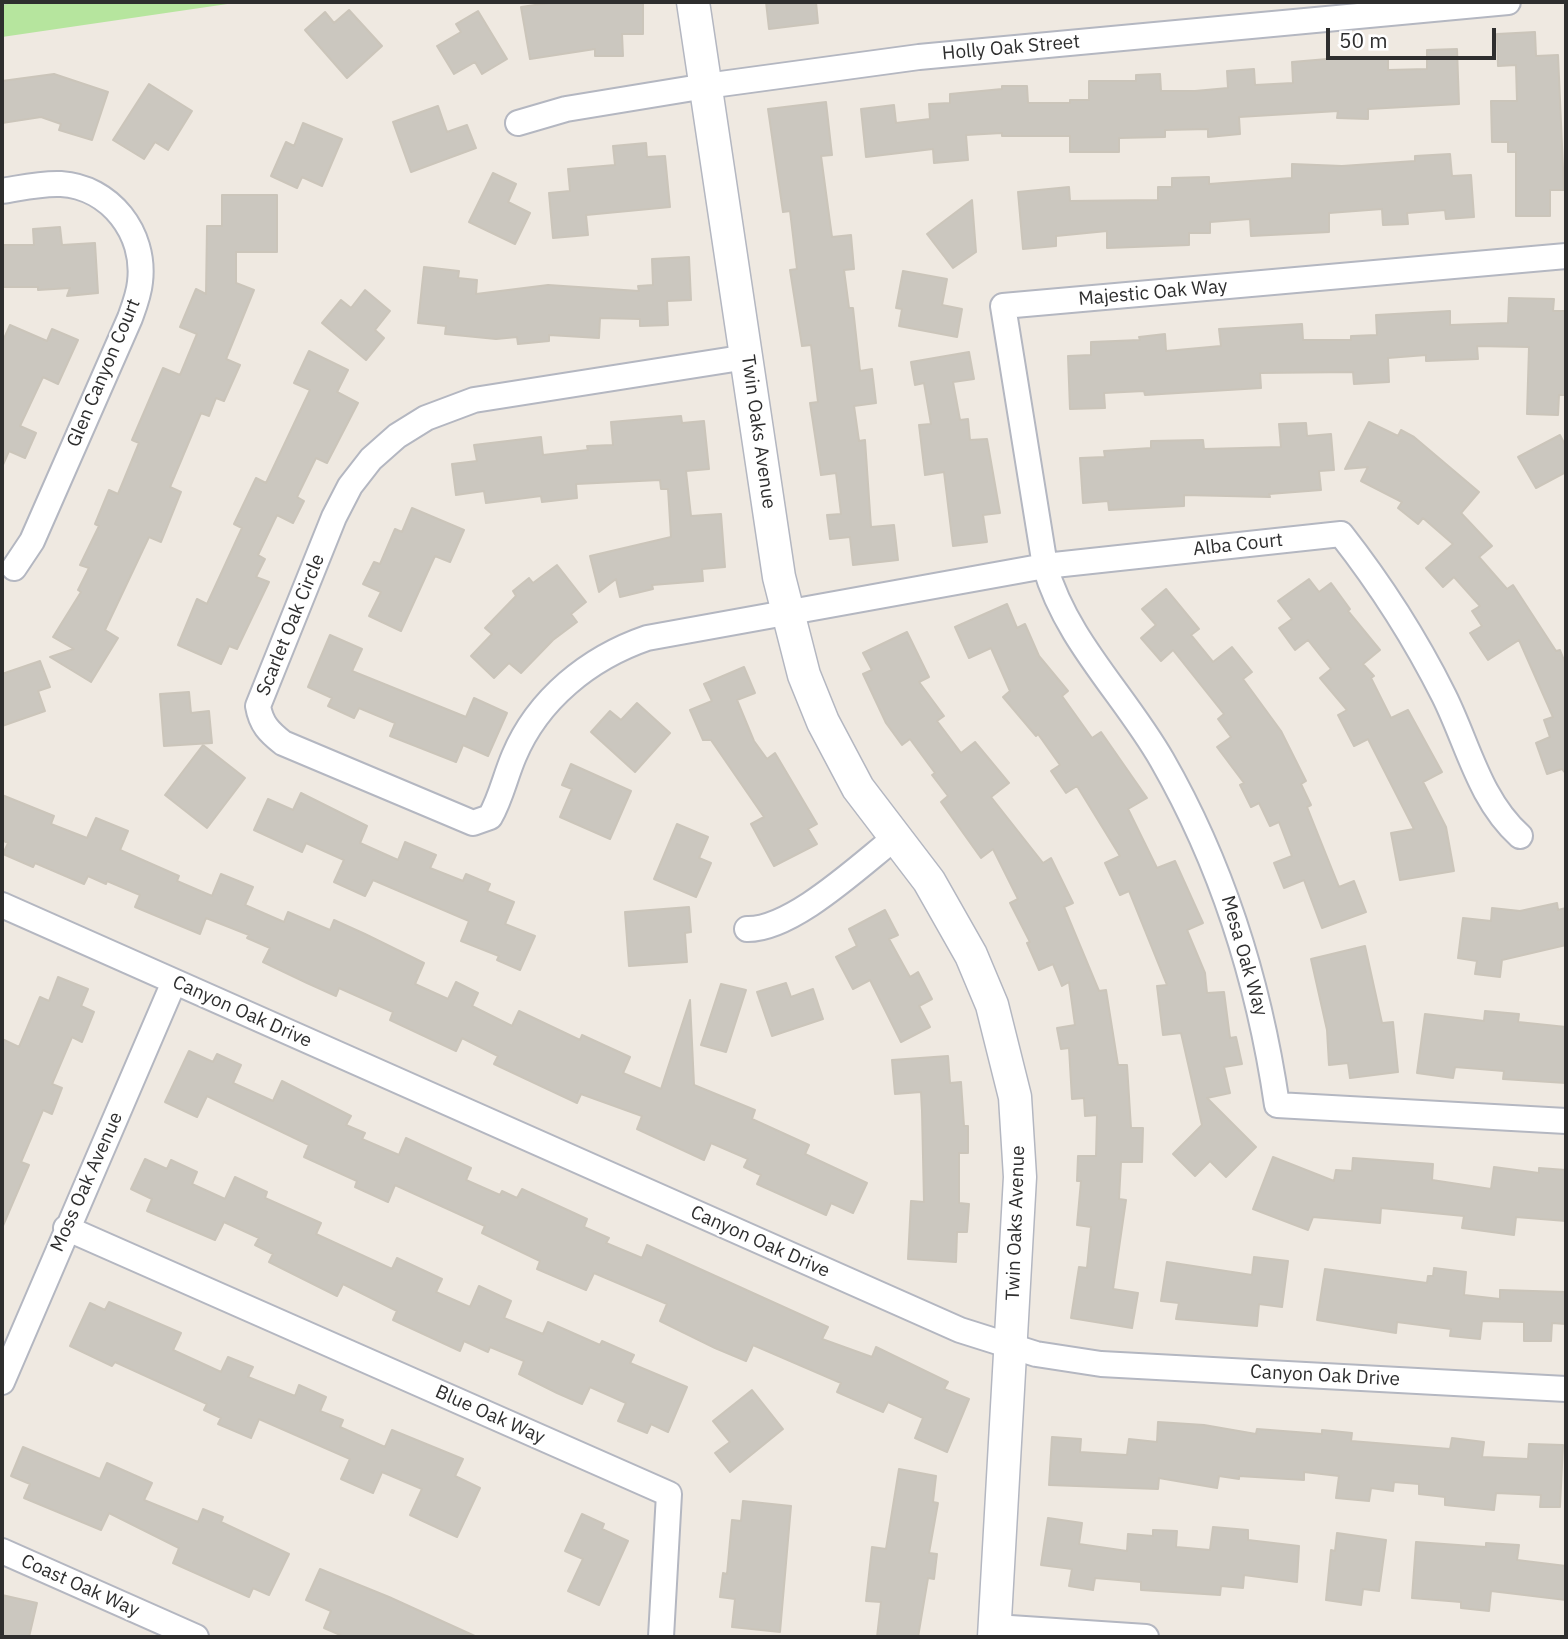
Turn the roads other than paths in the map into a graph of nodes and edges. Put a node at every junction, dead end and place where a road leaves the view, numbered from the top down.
1 (693, 2) edge
2 (1508, 2) edge
3 (706, 86) junction
4 (518, 123) dead end
5 (2, 191) edge
6 (1566, 256) edge
7 (747, 357) junction
8 (1045, 566) junction
9 (14, 568) dead end
10 (787, 611) junction
11 (1520, 835) dead end
12 (896, 838) junction
13 (2, 905) edge
14 (747, 929) dead end
15 (174, 982) junction
16 (1566, 1121) edge
17 (66, 1228) junction
18 (1011, 1348) junction
19 (2, 1382) edge
20 (1566, 1389) edge
21 (2, 1551) edge
22 (994, 1632) edge
23 (196, 1637) edge
24 (661, 1637) edge
25 (1146, 1637) edge

1 - 3 street, Twin Oaks Avenue
2 - 3 street, Holly Oak Street
3 - 4 street, Holly Oak Street
3 - 7 street, Twin Oaks Avenue
5 - 9 street, Glen Canyon Court
6 - 8 street, Majestic Oak Way
7 - 10 street, Twin Oaks Avenue
7 - 10 street, Scarlet Oak Circle
8 - 10 street, Alba Court
8 - 11 street, Alba Court
8 - 16 street, Mesa Oak Way
10 - 12 street, Twin Oaks Avenue
12 - 14 street
12 - 18 street, Twin Oaks Avenue
13 - 15 street, Canyon Oak Drive
15 - 17 street, Moss Oak Avenue
15 - 18 street, Canyon Oak Drive
17 - 19 street, Moss Oak Avenue
17 - 24 street, Blue Oak Way
18 - 20 street, Canyon Oak Drive
18 - 22 street, Twin Oaks Avenue
21 - 23 street, Coast Oak Way
22 - 25 street

